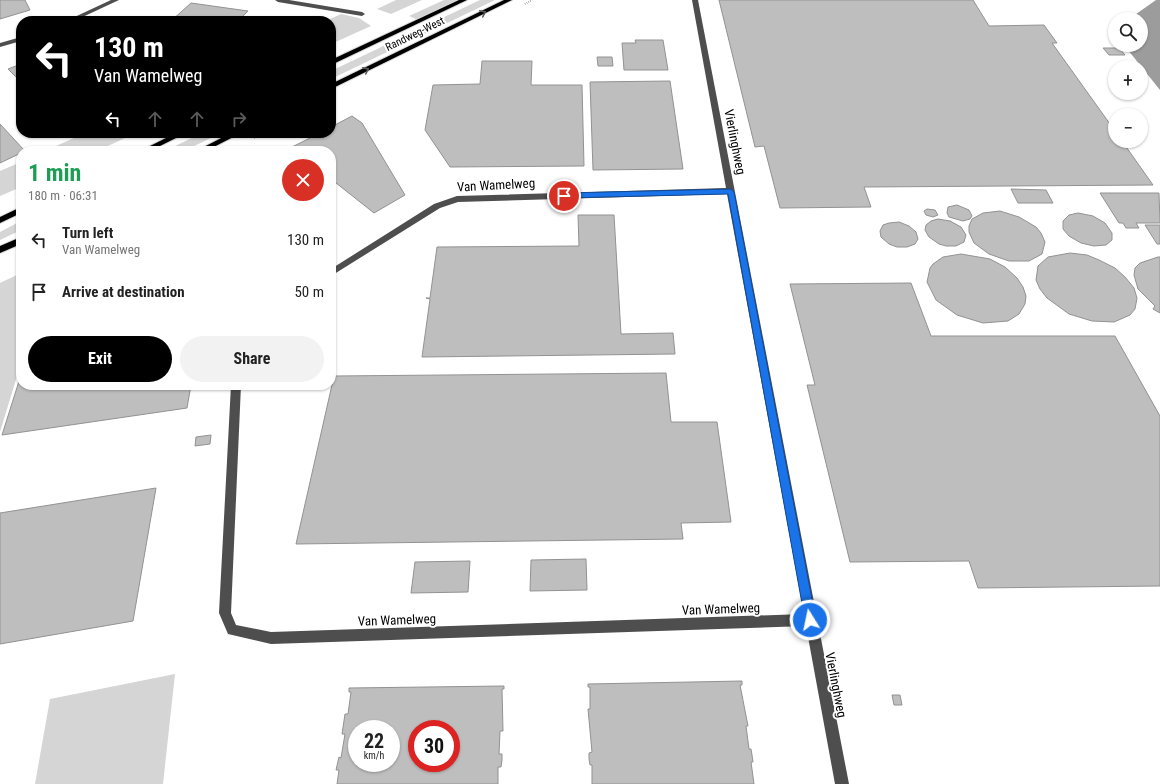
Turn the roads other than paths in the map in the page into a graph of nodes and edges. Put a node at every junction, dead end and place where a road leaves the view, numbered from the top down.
1 (116, 0) edge
2 (278, 0) edge
3 (464, 0) edge
4 (509, 0) edge
5 (695, 0) edge
6 (362, 14) dead end
7 (80, 16) edge
8 (16, 40) edge
9 (0, 45) edge
10 (336, 61) edge
11 (336, 85) edge
12 (171, 138) edge
13 (227, 138) edge
14 (155, 146) edge
15 (210, 146) edge
16 (731, 192) junction
17 (16, 212) edge
18 (0, 220) edge
19 (16, 242) edge
20 (0, 250) edge
21 (336, 270) edge
22 (236, 390) edge
23 (810, 620) junction
24 (842, 784) edge

1 - 7 street
2 - 6 street
3 - 10 main road, Randweg-West
11 -> 4 main road, Randweg-West
5 - 16 street, Vierlinghweg
8 - 9 street
12 - 14 main road
13 - 15 main road
16 - 21 street, Van Wamelweg
16 - 23 street, Vierlinghweg
17 - 18 main road
19 - 20 main road
22 - 23 street, Van Wamelweg
23 - 24 street, Vierlinghweg

